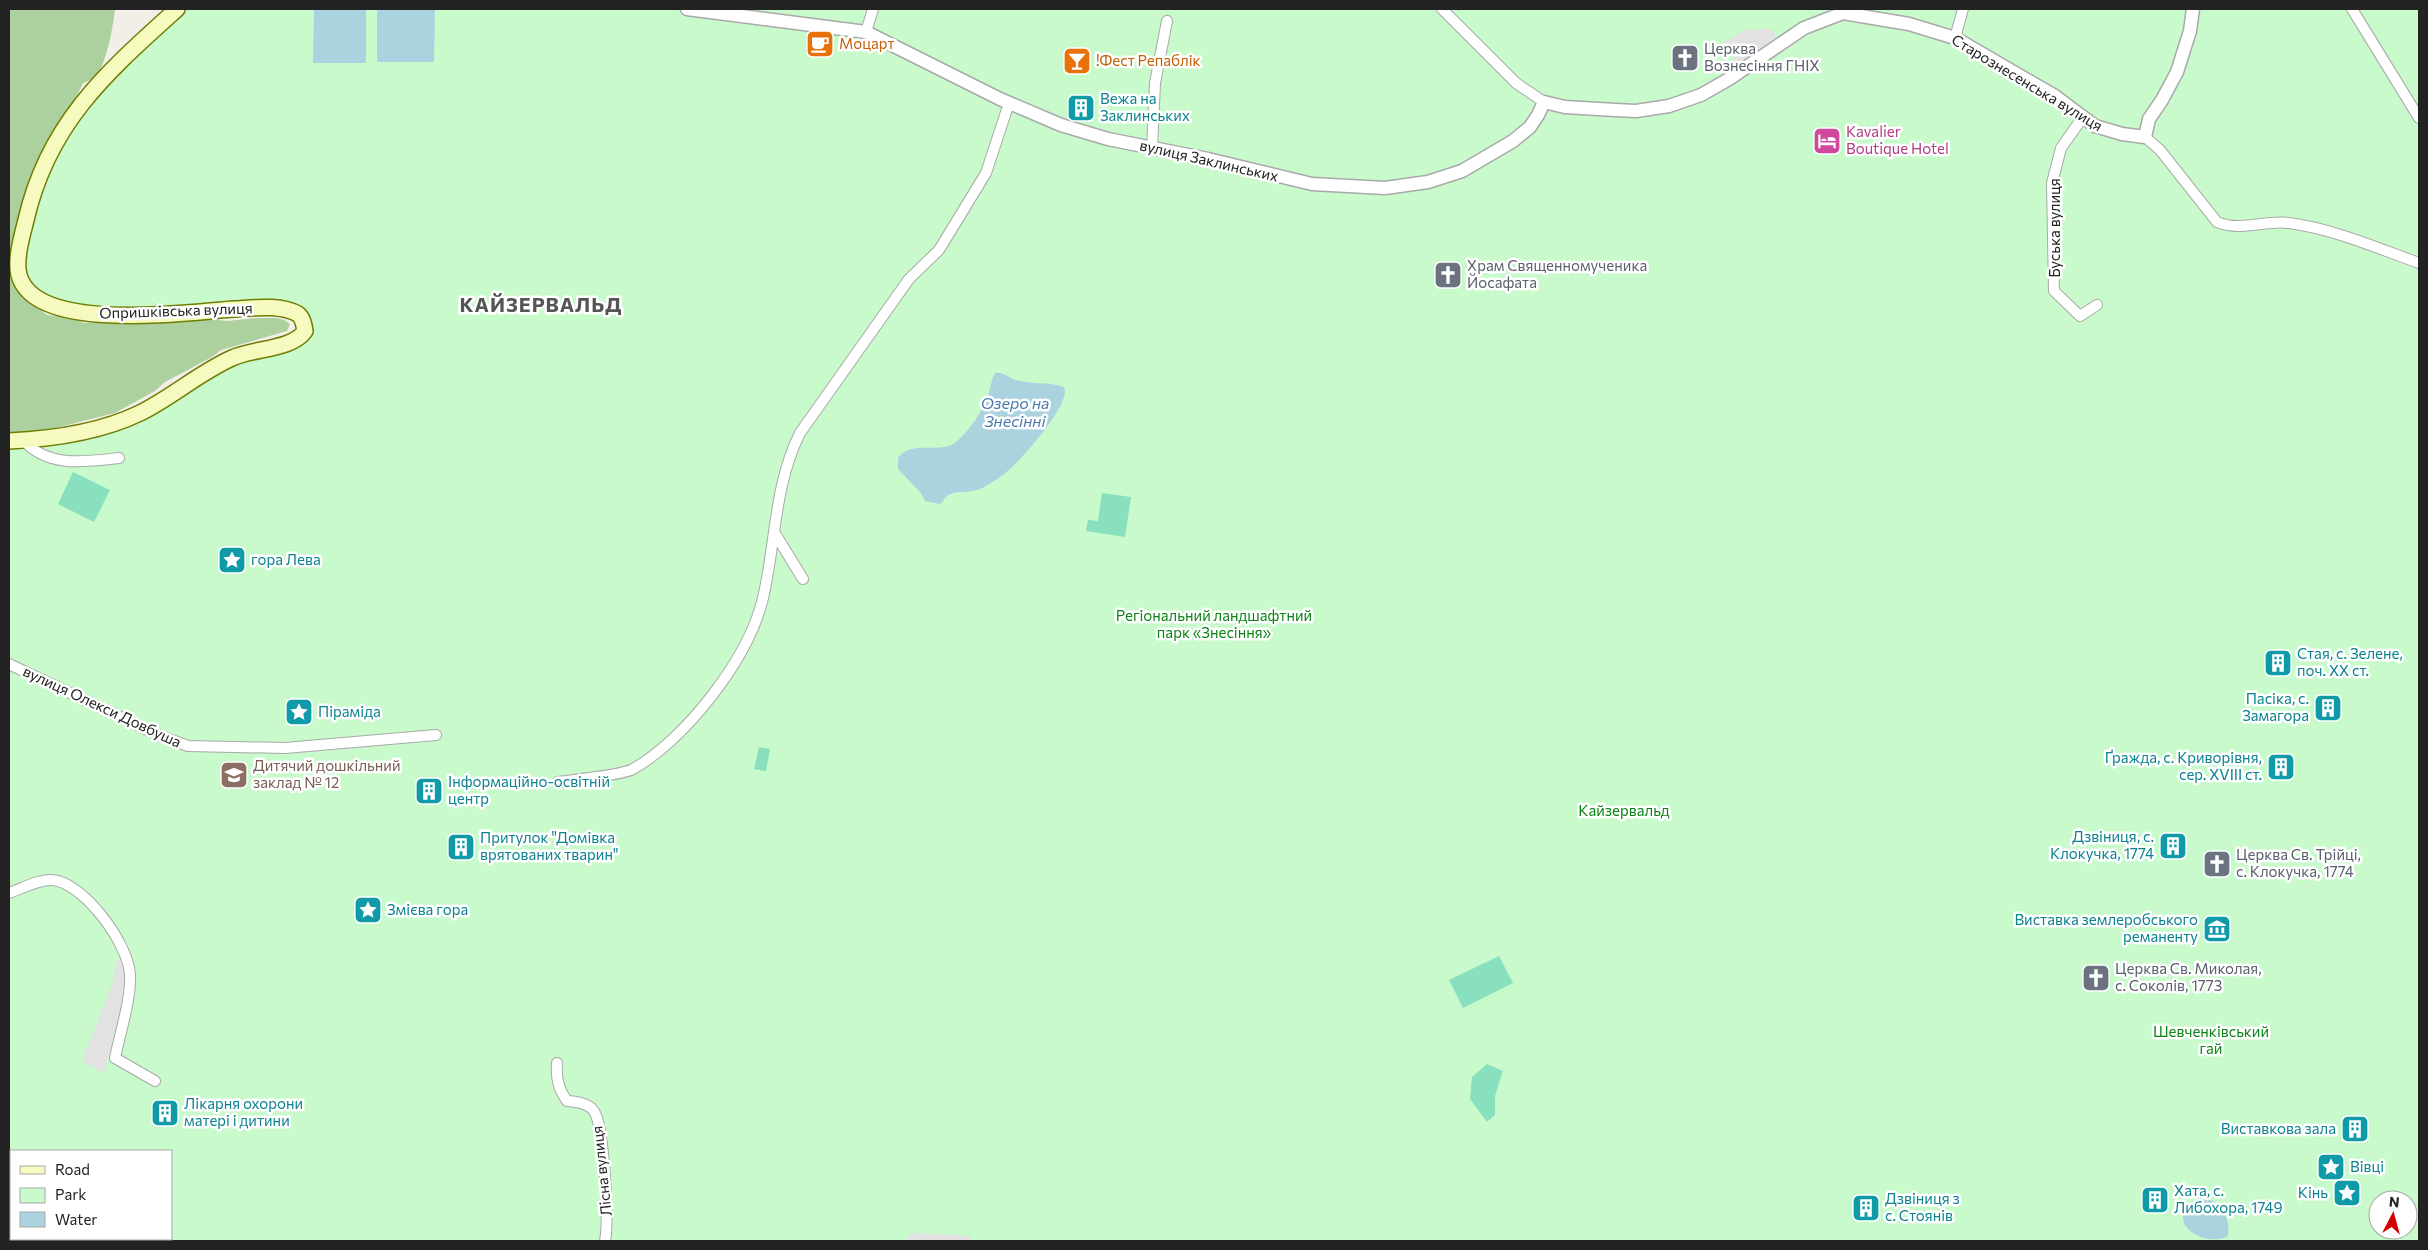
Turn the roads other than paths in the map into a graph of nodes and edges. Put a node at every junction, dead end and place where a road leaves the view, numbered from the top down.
1 (177, 9) edge
2 (687, 9) edge
3 (873, 9) edge
4 (1442, 9) edge
5 (1962, 9) edge
6 (2193, 9) edge
7 (2352, 9) edge
8 (1167, 21) dead end
9 (866, 32) junction
10 (1955, 38) junction
11 (1544, 102) junction
12 (1009, 103) junction
13 (2083, 117) junction
14 (2419, 118) edge
15 (2149, 119) junction
16 (2122, 134) junction
17 (2145, 138) junction
18 (1152, 148) junction
19 (2419, 263) edge
20 (2097, 305) dead end
21 (16, 441) edge
22 (119, 458) dead end
23 (774, 532) junction
24 (803, 579) dead end
25 (9, 664) edge
26 (436, 735) dead end
27 (558, 782) dead end
28 (9, 893) edge
29 (557, 1063) dead end
30 (156, 1081) dead end
31 (605, 1241) edge

1 - 21 main road, Опришківська вулиця
2 - 9 street, вулиця Заклинських
3 - 9 street
4 - 11 street, Старознесенська вулиця
5 - 10 street
6 - 15 street
7 - 14 street
8 - 18 street
9 - 12 street, вулиця Заклинських
10 - 11 street, Старознесенська вулиця
10 - 13 street, Старознесенська вулиця
11 - 18 street, вулиця Заклинських
12 - 18 street, вулиця Заклинських
12 - 23 street
13 - 16 street, Старознесенська вулиця
13 - 20 street, Буська вулиця
15 - 16 street
15 - 17 street
16 - 17 street, Старознесенська вулиця
17 - 19 street
21 - 22 street
23 - 24 street
23 - 27 street
25 - 26 street, вулиця Олекси Довбуша
28 - 30 street
29 - 31 street, Лісна вулиця

